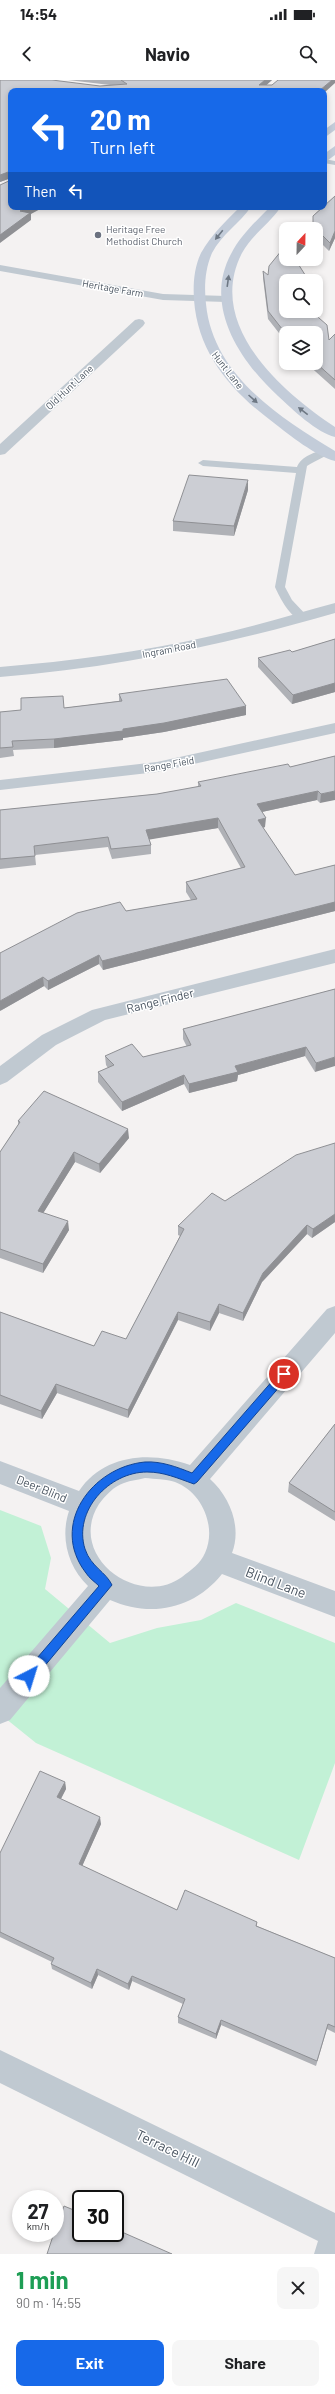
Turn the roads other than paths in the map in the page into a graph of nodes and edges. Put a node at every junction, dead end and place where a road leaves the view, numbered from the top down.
1 (335, 125) edge
2 (327, 132) edge
3 (335, 149) edge
4 (327, 157) edge
5 (243, 210) edge
6 (273, 210) edge
7 (0, 268) edge
8 (199, 299) junction
9 (226, 299) junction
10 (138, 323) dead end
11 (335, 433) edge
12 (0, 451) edge
13 (331, 455) edge
14 (203, 463) dead end
15 (301, 470) junction
16 (335, 608) edge
17 (303, 618) junction
18 (0, 672) edge
19 (335, 728) edge
20 (0, 785) edge
21 (335, 956) edge
22 (0, 1077) edge
23 (335, 1316) edge
24 (0, 1472) edge
25 (194, 1479) junction
26 (84, 1505) junction
27 (218, 1560) junction
28 (106, 1585) junction
29 (335, 1604) edge
30 (0, 1710) edge
31 (0, 2066) edge
32 (335, 2231) edge
33 (335, 2242) edge
34 (331, 2254) edge

1 - 2 main road
3 - 4 main road
5 -> 8 main road, Hunt Lane
9 -> 6 main road
7 - 8 street, Heritage Farm
8 - 9 street, Heritage Farm
8 -> 13 main road, Hunt Lane
11 -> 9 main road
10 - 12 street, Old Hunt Lane
13 - 15 lane
14 - 15 lane
15 - 17 lane
16 - 17 street, Ingram Road
17 - 18 street, Ingram Road
19 - 20 street, Range Field
21 - 22 street, Range Finder
23 - 25 street
24 - 26 street, Deer Blind
25 - 26 street
25 - 27 street
26 - 28 street
27 - 28 street
27 - 29 street, Blind Lane
28 - 30 street
31 - 32 street, Terrace Hill
33 - 34 street

